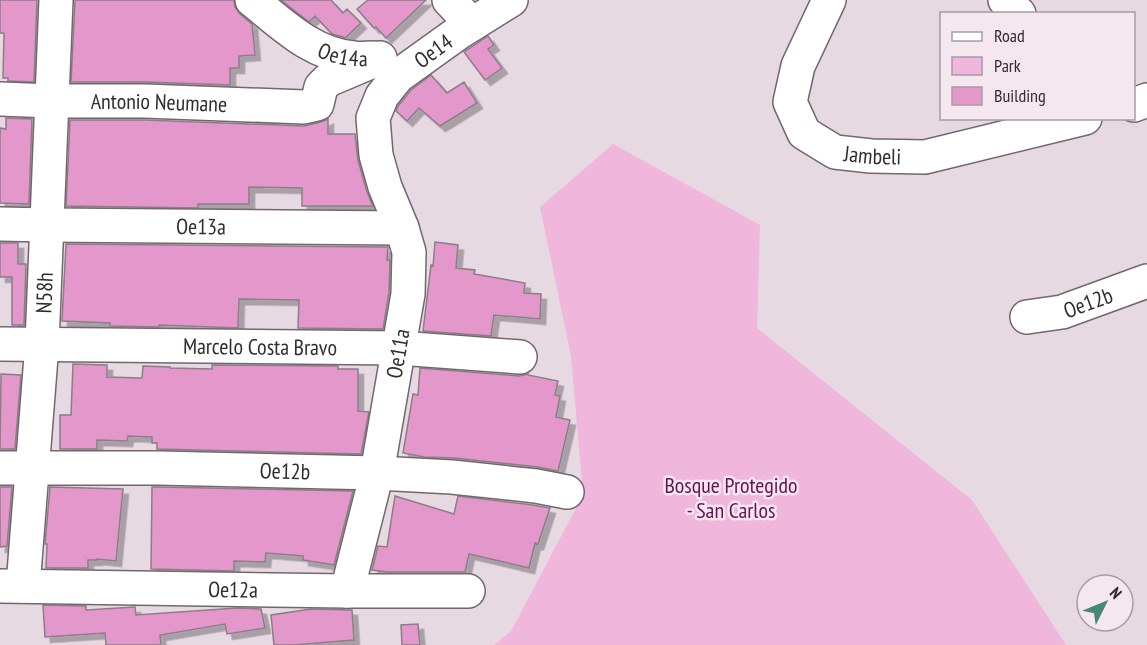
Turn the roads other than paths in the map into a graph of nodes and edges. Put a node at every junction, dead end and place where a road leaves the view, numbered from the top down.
1 (56, 0) edge
2 (252, 0) edge
3 (449, 0) edge
4 (511, 0) edge
5 (829, 0) edge
6 (1005, 0) edge
7 (1017, 12) edge
8 (460, 32) junction
9 (380, 58) junction
10 (0, 99) edge
11 (51, 101) junction
12 (373, 118) joint
13 (1077, 120) edge
14 (0, 224) edge
15 (47, 225) junction
16 (402, 228) junction
17 (1147, 281) edge
18 (1027, 317) dead end
19 (0, 344) edge
20 (42, 344) junction
21 (399, 348) junction
22 (520, 357) dead end
23 (0, 468) edge
24 (32, 469) junction
25 (377, 473) junction
26 (567, 492) dead end
27 (12, 586) edge
28 (346, 591) junction
29 (468, 591) dead end

1 - 11 street, N58h
2 - 9 street, Oe14a
3 - 8 street
4 - 8 street, Oe14
5 - 13 street, Jambeli
6 - 7 street
8 - 9 street, Oe14a
8 - 12 street, Oe14
9 - 11 street, Antonio Neumane
10 - 11 street, Antonio Neumane
11 - 15 street, N58h
12 - 16 street, Oe11a
14 - 15 street, Oe13a
15 - 16 street, Oe13a
15 - 20 street, N58h
16 - 21 street, Oe11a
17 - 18 street, Oe12b
19 - 20 street, Marcelo Costa Bravo
20 - 21 street, Marcelo Costa Bravo
20 - 24 street, N58h
21 - 22 street, Marcelo Costa Bravo
21 - 25 street, Oe11a
23 - 24 street, Oe12b
24 - 25 street, Oe12b
24 - 27 street, N58h
25 - 26 street, Oe12b
25 - 28 street, Oe11a
27 - 28 street, Oe12a
28 - 29 street, Oe12a

